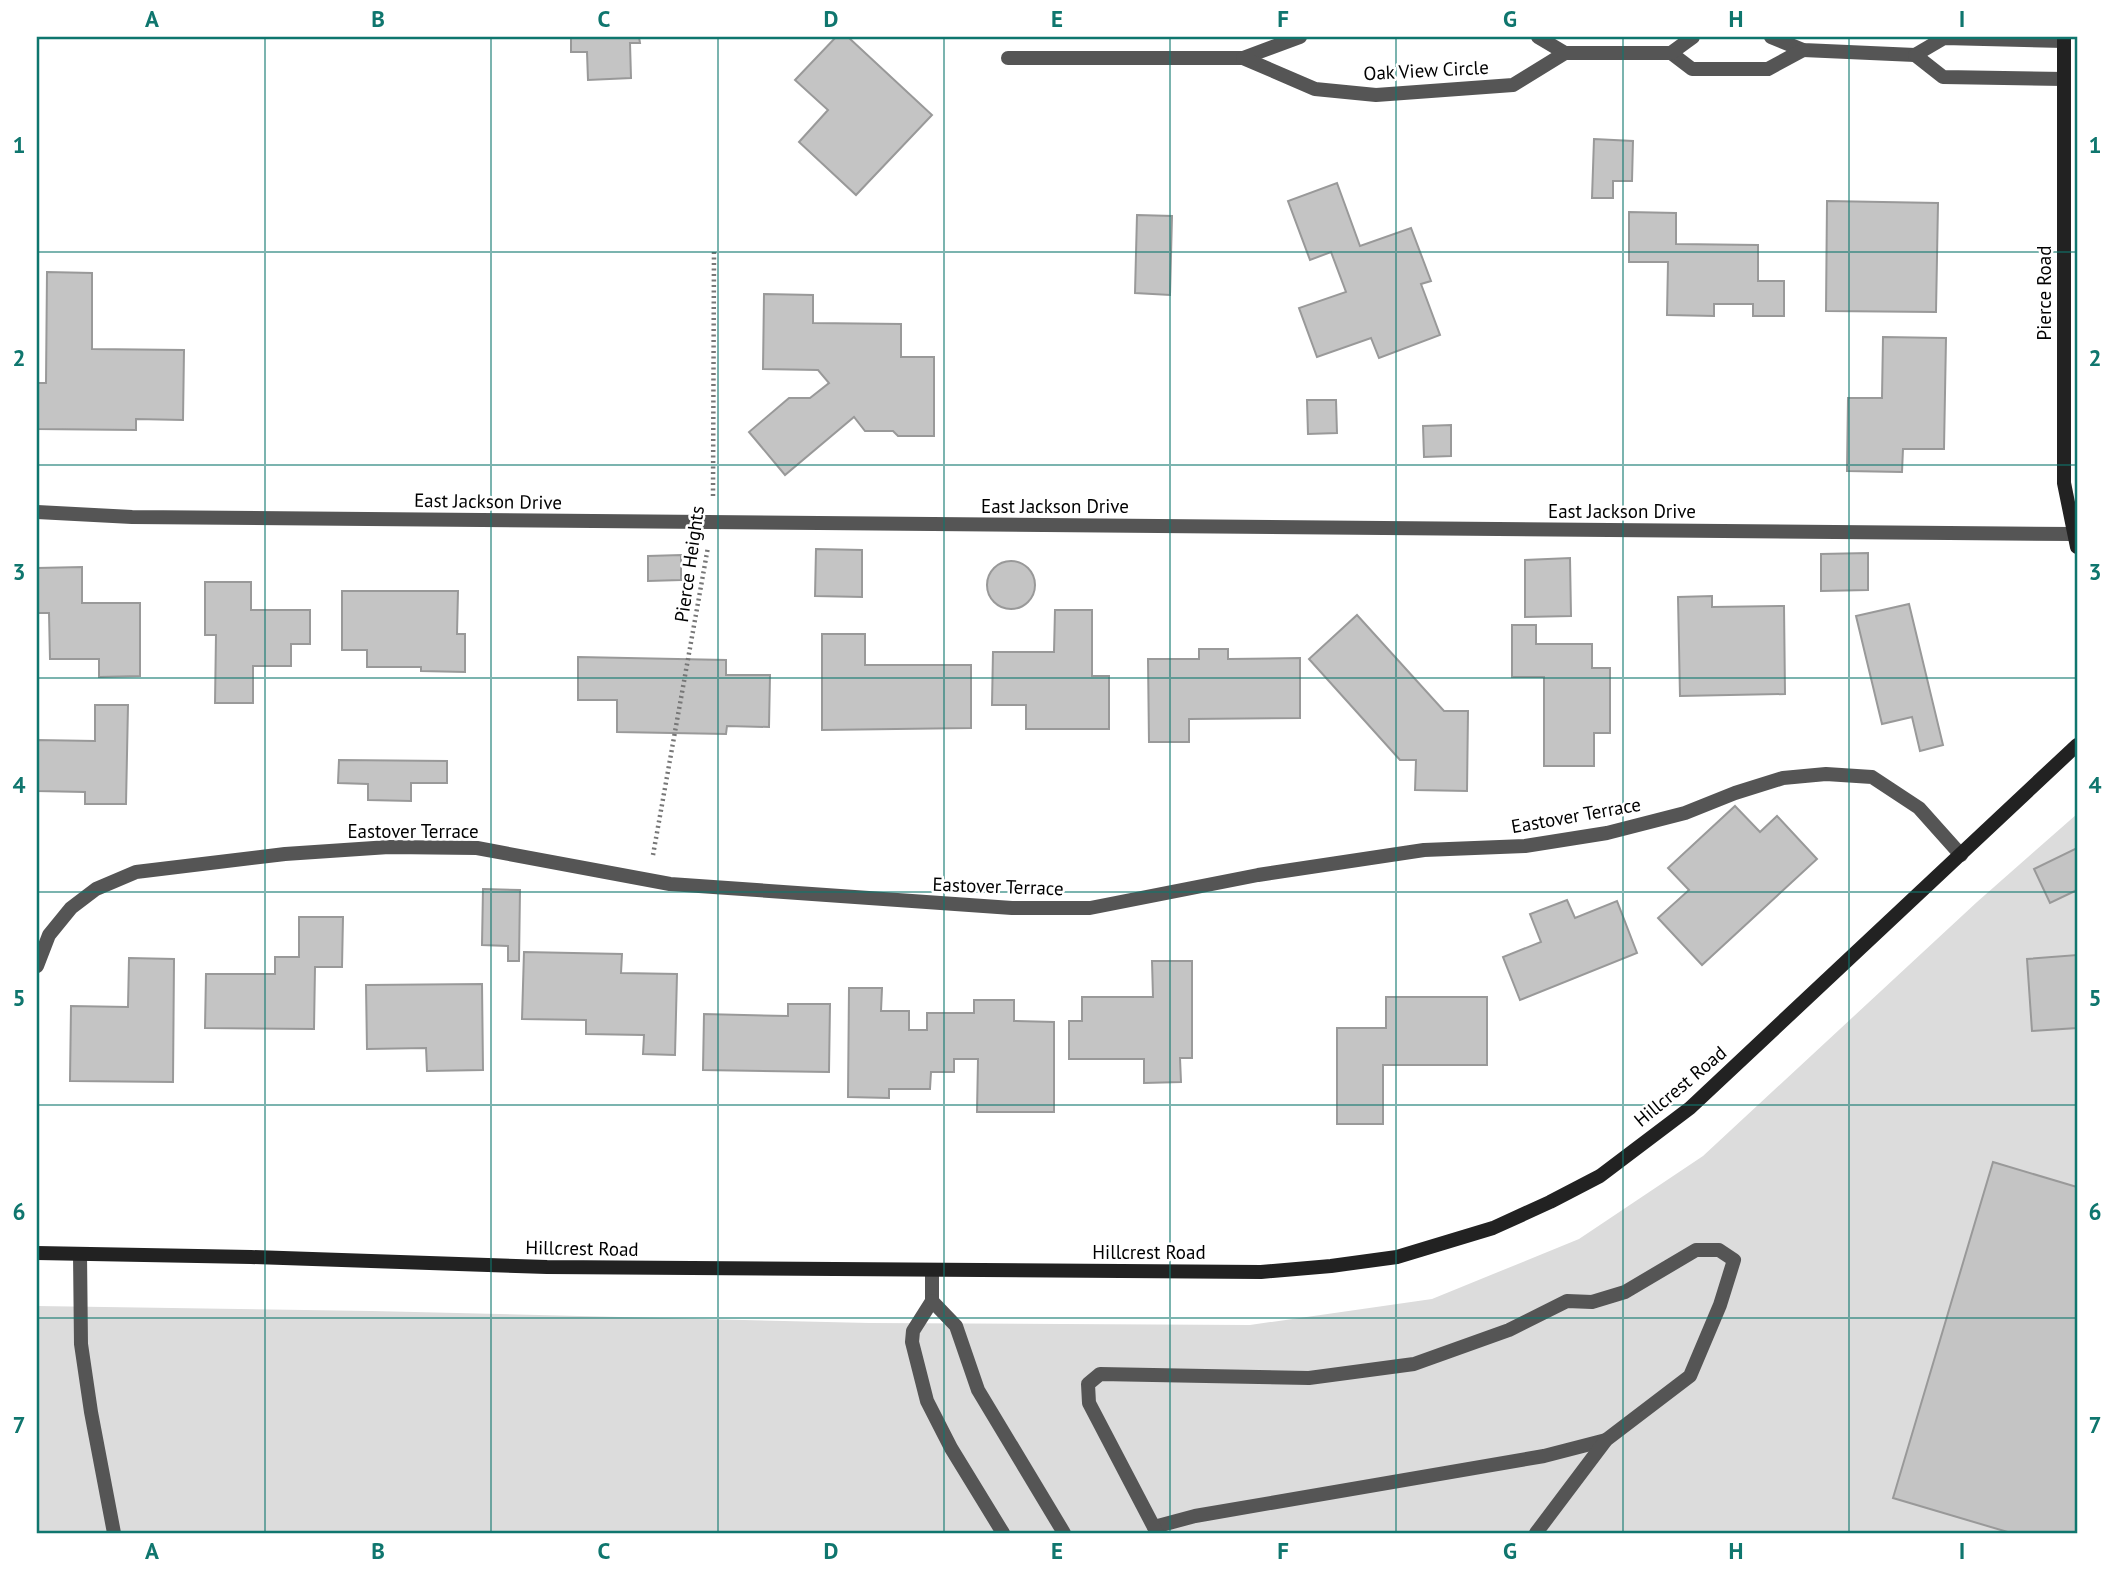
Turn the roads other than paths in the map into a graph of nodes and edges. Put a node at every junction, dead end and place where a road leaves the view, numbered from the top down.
1 (1300, 37) edge
2 (1538, 37) edge
3 (1693, 37) edge
4 (1771, 37) edge
5 (2064, 39) edge
6 (1803, 50) junction
7 (1565, 53) junction
8 (1671, 53) junction
9 (1915, 55) junction
10 (1008, 58) dead end
11 (1243, 58) junction
12 (2064, 79) junction
13 (37, 512) edge
14 (2075, 541) edge
15 (2077, 745) edge
16 (1961, 855) junction
17 (37, 965) edge
18 (37, 1253) edge
19 (80, 1254) junction
20 (932, 1270) junction
21 (932, 1301) junction
22 (1606, 1440) junction
23 (1155, 1530) edge
24 (114, 1533) edge
25 (1003, 1533) edge
26 (1064, 1533) edge
27 (1536, 1533) edge

1 - 11 street, Oak View Circle
2 - 7 street
3 - 8 street
4 - 6 street
5 - 9 street
5 - 12 street, Pierce Road
6 - 8 street
6 - 9 street
7 - 8 street
7 - 11 street, Oak View Circle
9 - 12 street
10 - 11 street, Oak View Circle
12 - 14 street, Pierce Road
13 - 14 street, East Jackson Drive
15 - 16 street, Hillcrest Road
16 - 17 street, Eastover Terrace
16 - 20 street, Hillcrest Road
18 - 19 street, Hillcrest Road
19 - 20 street, Hillcrest Road
19 - 24 street
20 - 21 street
21 - 25 street
21 - 26 street
22 - 23 street
22 - 23 street
22 - 27 street

